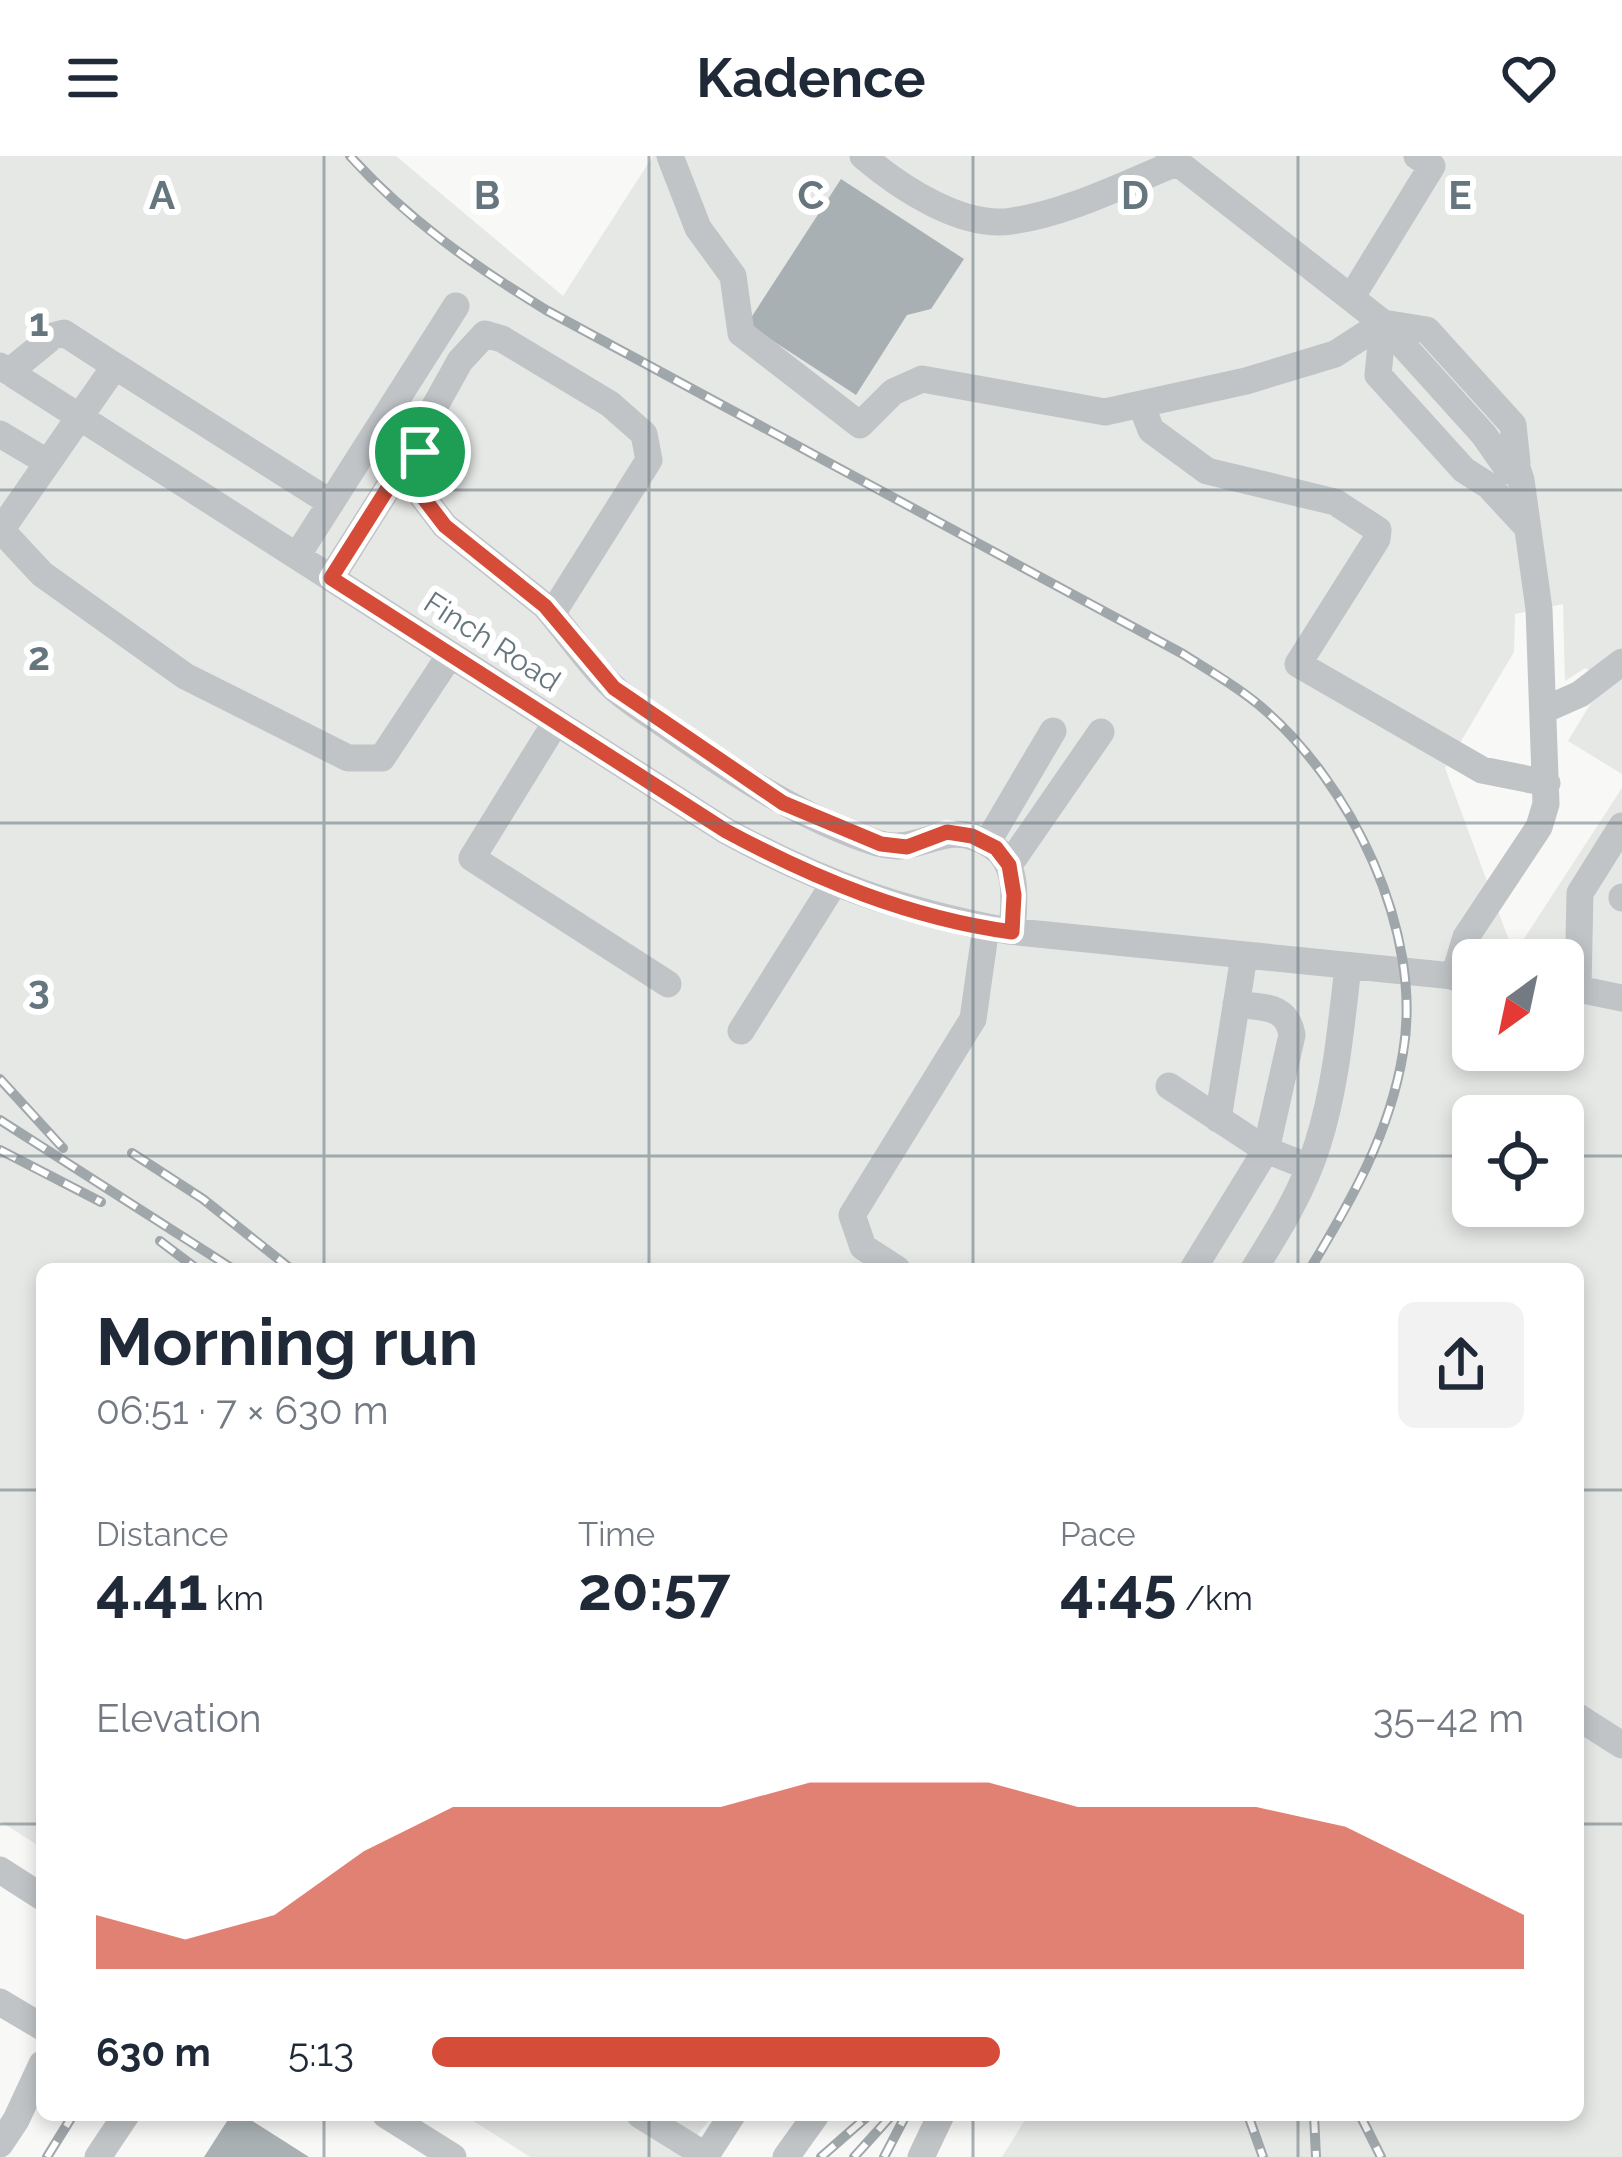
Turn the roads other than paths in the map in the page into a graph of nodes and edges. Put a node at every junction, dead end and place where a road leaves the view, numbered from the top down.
1 (670, 156) edge
2 (863, 156) edge
3 (1417, 156) edge
4 (1174, 159) edge
5 (1351, 298) junction
6 (456, 306) dead end
7 (1383, 323) junction
8 (116, 366) junction
9 (4, 369) edge
10 (1141, 404) junction
11 (79, 417) junction
12 (2, 441) edge
13 (420, 452) junction
14 (47, 462) junction
15 (331, 503) junction
16 (1526, 514) junction
17 (296, 556) junction
18 (331, 578) junction
19 (552, 614) junction
20 (450, 655) junction
21 (1622, 662) edge
22 (1544, 710) junction
23 (556, 722) junction
24 (1053, 731) dead end
25 (1101, 732) dead end
26 (1547, 783) junction
27 (1622, 826) edge
28 (987, 844) junction
29 (1009, 865) junction
30 (833, 885) junction
31 (999, 929) junction
32 (1466, 939) edge
33 (1576, 939) edge
34 (1244, 956) junction
35 (1348, 967) junction
36 (1452, 977) edge
37 (668, 984) dead end
38 (1584, 989) edge
39 (1622, 998) edge
40 (1236, 1004) junction
41 (741, 1030) dead end
42 (1169, 1086) dead end
43 (1218, 1119) junction
44 (1266, 1150) junction
45 (1309, 1167) junction
46 (888, 1263) edge
47 (1197, 1263) edge
48 (1258, 1263) edge
49 (1584, 1721) edge
50 (1622, 1744) edge
51 (0, 1870) edge
52 (36, 1893) edge
53 (0, 2002) edge
54 (36, 2023) edge
55 (36, 2075) edge
56 (122, 2121) edge
57 (396, 2121) edge
58 (655, 2121) edge
59 (728, 2121) edge
60 (812, 2121) edge
61 (938, 2121) edge
62 (0, 2144) edge
63 (98, 2157) edge
64 (453, 2157) edge
65 (706, 2157) edge
66 (786, 2157) edge
67 (921, 2157) edge

1 - 10 street
2 - 4 street
3 - 5 street
4 - 5 street
5 - 7 street
6 - 15 street
7 - 10 street
7 - 16 street
7 - 16 street
7 - 16 street
8 - 9 street
8 - 11 street
8 - 15 street
9 - 11 street, Finch Road
10 - 26 street
11 - 14 street
11 - 17 street, Finch Road
12 - 14 street
13 - 18 street
13 - 19 street
13 - 19 street
14 - 20 street
15 - 17 street
16 - 22 street
17 - 18 street, Finch Road
18 - 20 street, Finch Road
19 - 28 street
20 - 23 street, Finch Road
21 - 22 street
22 - 26 street
23 - 30 street, Finch Road
23 - 37 street
24 - 28 street
25 - 29 street
26 - 32 street
27 - 33 street
28 - 29 street
29 - 31 street
30 - 31 street, Finch Road
30 - 41 street
31 - 34 street, Finch Road
31 - 46 street
34 - 35 street, Finch Road
34 - 40 street
35 - 36 street, Finch Road
35 - 45 street
38 - 39 street
40 - 43 street
40 - 44 street
42 - 43 street
43 - 44 street
44 - 45 street
44 - 47 street
45 - 48 street
49 - 50 street
51 - 52 street
53 - 54 street
55 - 62 street
56 - 63 street
57 - 64 street
58 - 65 street
59 - 65 street
60 - 66 street
61 - 67 street

